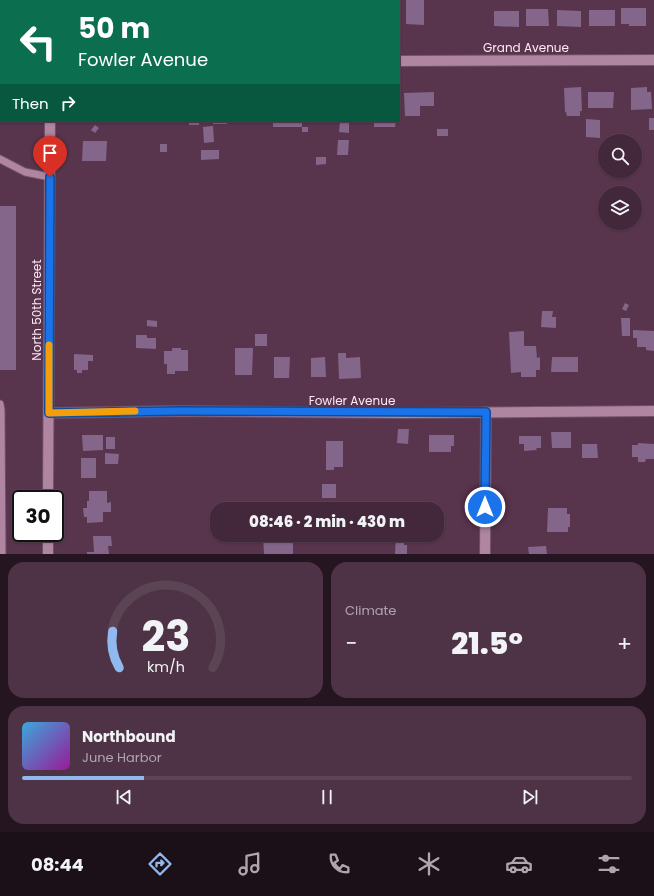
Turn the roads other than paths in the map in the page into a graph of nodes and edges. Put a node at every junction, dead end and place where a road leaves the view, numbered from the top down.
1 (654, 60) edge
2 (400, 61) edge
3 (50, 122) edge
4 (0, 159) edge
5 (50, 177) junction
6 (0, 404) edge
7 (654, 411) edge
8 (486, 412) junction
9 (49, 413) junction
10 (48, 490) edge
11 (48, 542) edge
12 (2, 554) edge
13 (48, 554) edge
14 (485, 554) edge

1 - 2 street, Grand Avenue
3 - 5 street, North 50th Street
4 - 5 lane
5 - 9 street, North 50th Street
6 - 12 lane
7 - 8 street, Fowler Avenue
8 - 9 street, Fowler Avenue
8 - 14 street
9 - 10 street, North 50th Street
11 - 13 street

